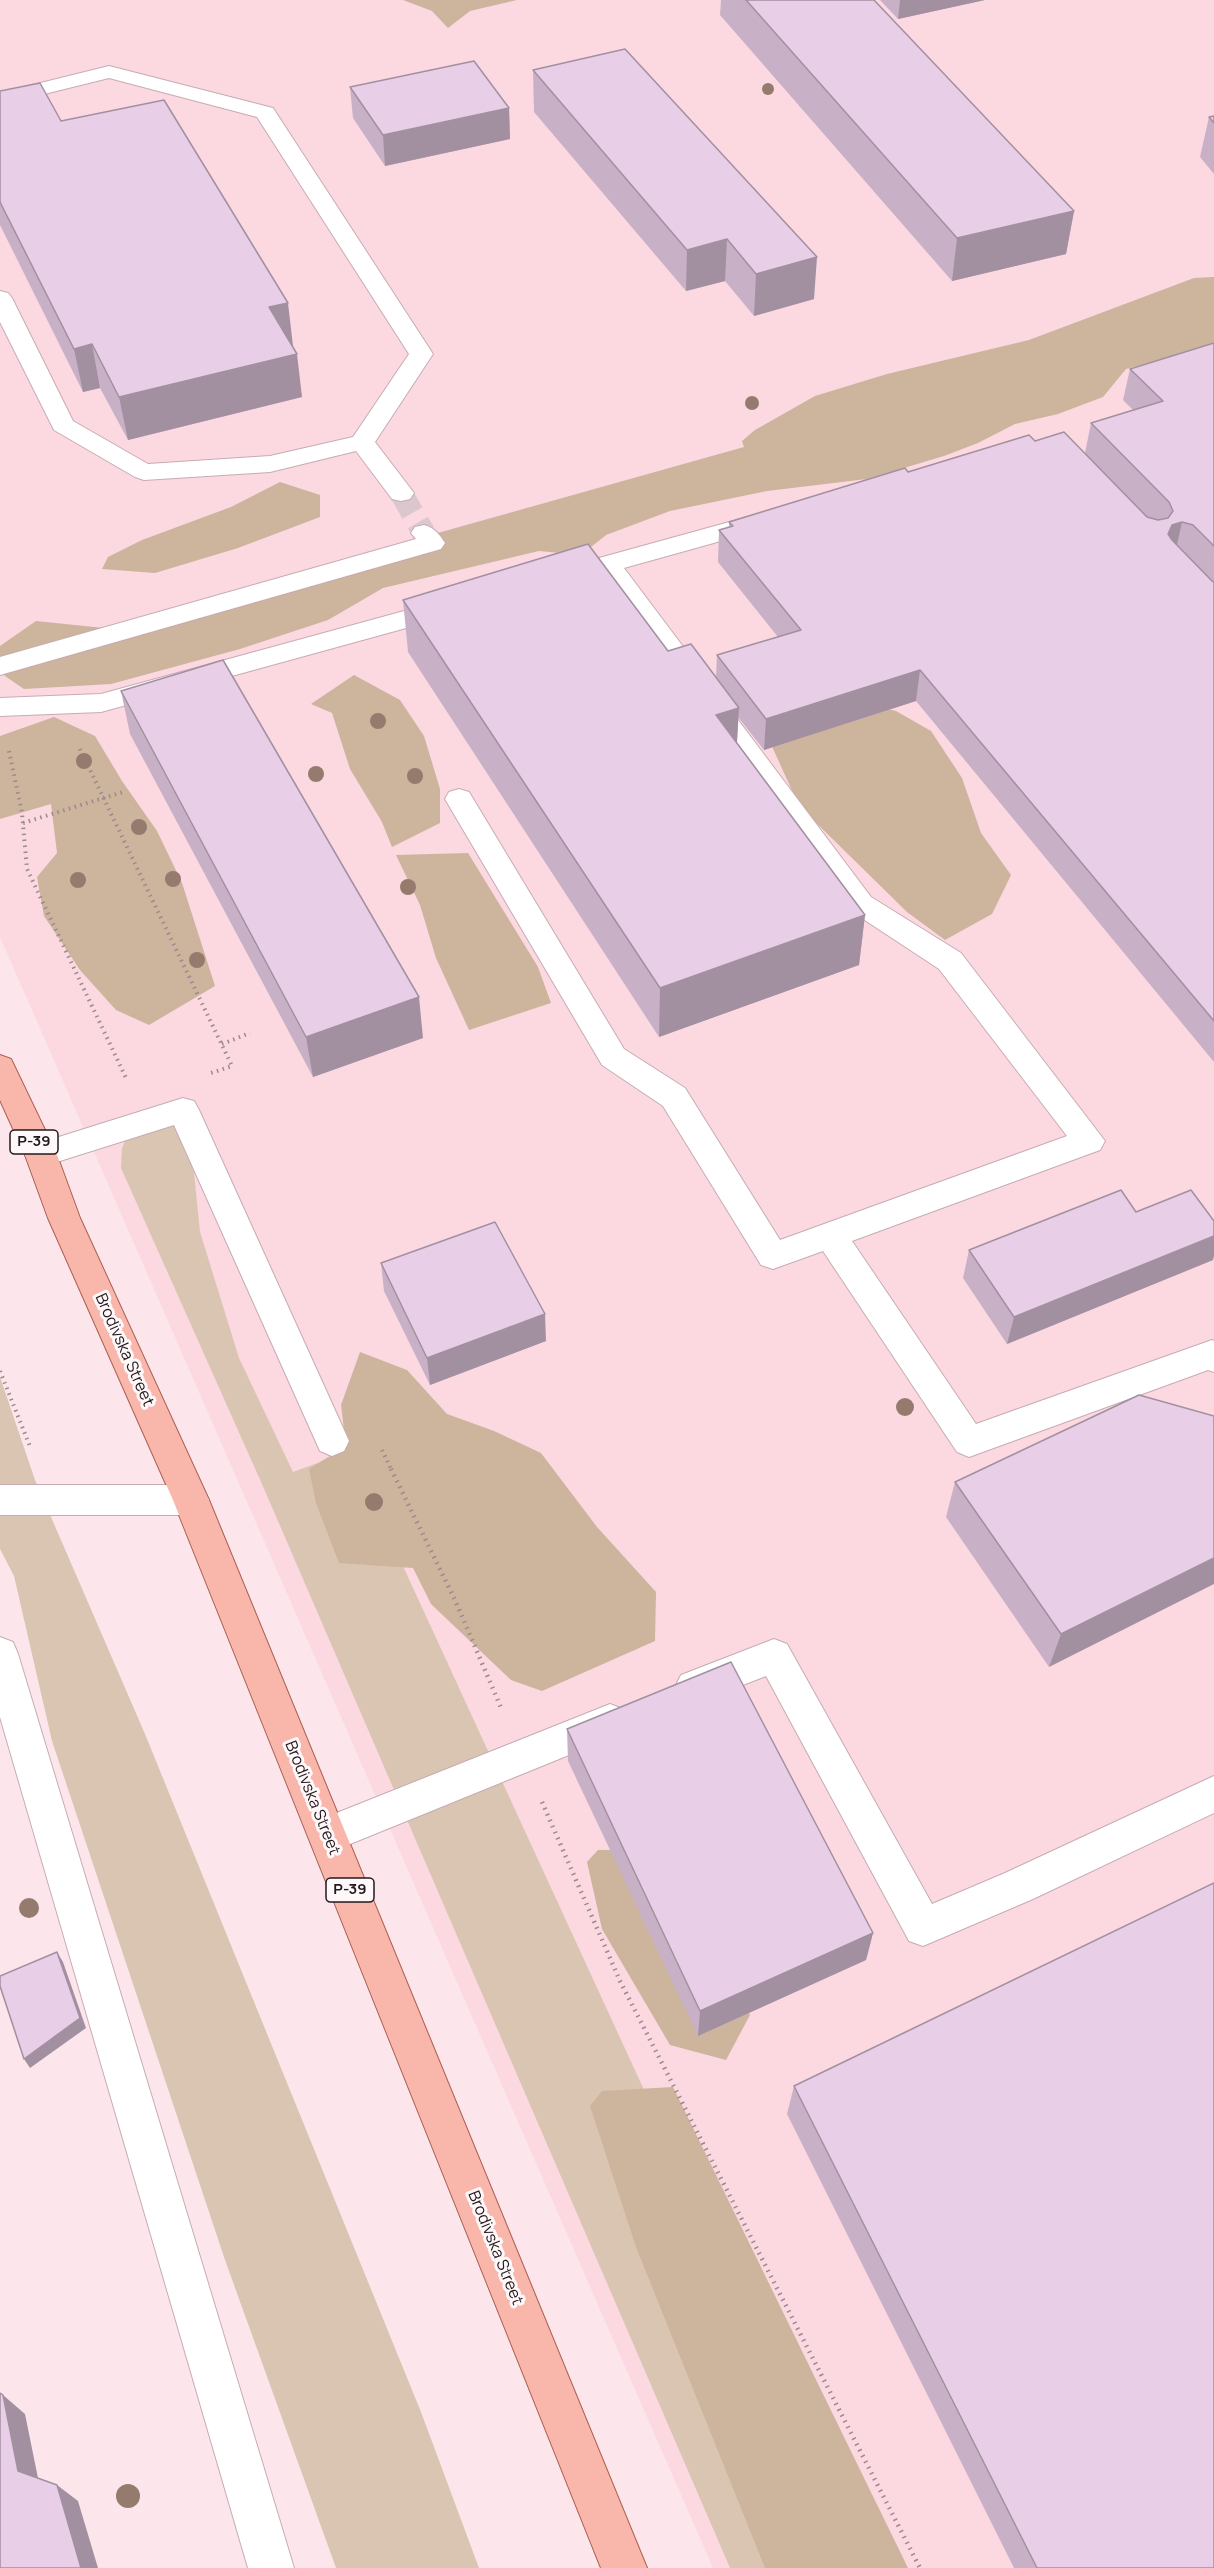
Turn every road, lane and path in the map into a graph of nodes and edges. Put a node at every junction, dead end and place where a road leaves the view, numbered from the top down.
1 (0, 99) edge
2 (0, 298) edge
3 (363, 442) junction
4 (401, 493) tunnel mouth
5 (781, 516) edge
6 (424, 533) dead end
7 (608, 564) junction
8 (531, 585) edge
9 (477, 600) edge
10 (0, 666) edge
11 (56, 704) junction
12 (0, 706) edge
13 (9, 749) dead end
14 (126, 791) dead end
15 (104, 798) junction
16 (459, 799) dead end
17 (23, 823) junction
18 (250, 1033) dead end
19 (222, 1044) junction
20 (0, 1067) edge
21 (211, 1073) dead end
22 (147, 1121) junction
23 (40, 1155) junction
24 (830, 1235) junction
25 (1214, 1358) edge
26 (0, 1371) edge
27 (332, 1441) joint
28 (0, 1500) edge
29 (51, 1500) junction
30 (191, 1500) junction
31 (0, 1654) edge
32 (522, 1756) junction
33 (1214, 1794) edge
34 (327, 1835) junction
35 (271, 2568) edge
36 (624, 2568) edge
37 (921, 2568) edge

1 - 3 street
2 - 3 street
3 - 4 street
5 - 7 street
6 - 10 street
7 - 8 street
7 - 24 street
9 - 11 street
11 - 12 street
11 - 15 path
13 - 17 path
14 - 15 path
15 - 17 path
15 - 19 path
16 - 24 street
17 - 22 path
18 - 19 path
19 - 21 path
20 - 23 main road, Brodivska Street / Р-39
22 - 23 street
22 - 27 street
23 - 30 main road, Brodivska Street / Р-39
24 - 25 street
26 - 29 path
27 - 32 path
28 - 29 street
29 - 30 street
30 - 34 main road, Brodivska Street / Р-39
31 - 35 street
32 - 33 street
32 - 34 street
32 - 37 path
34 - 36 main road, Brodivska Street / Р-39

